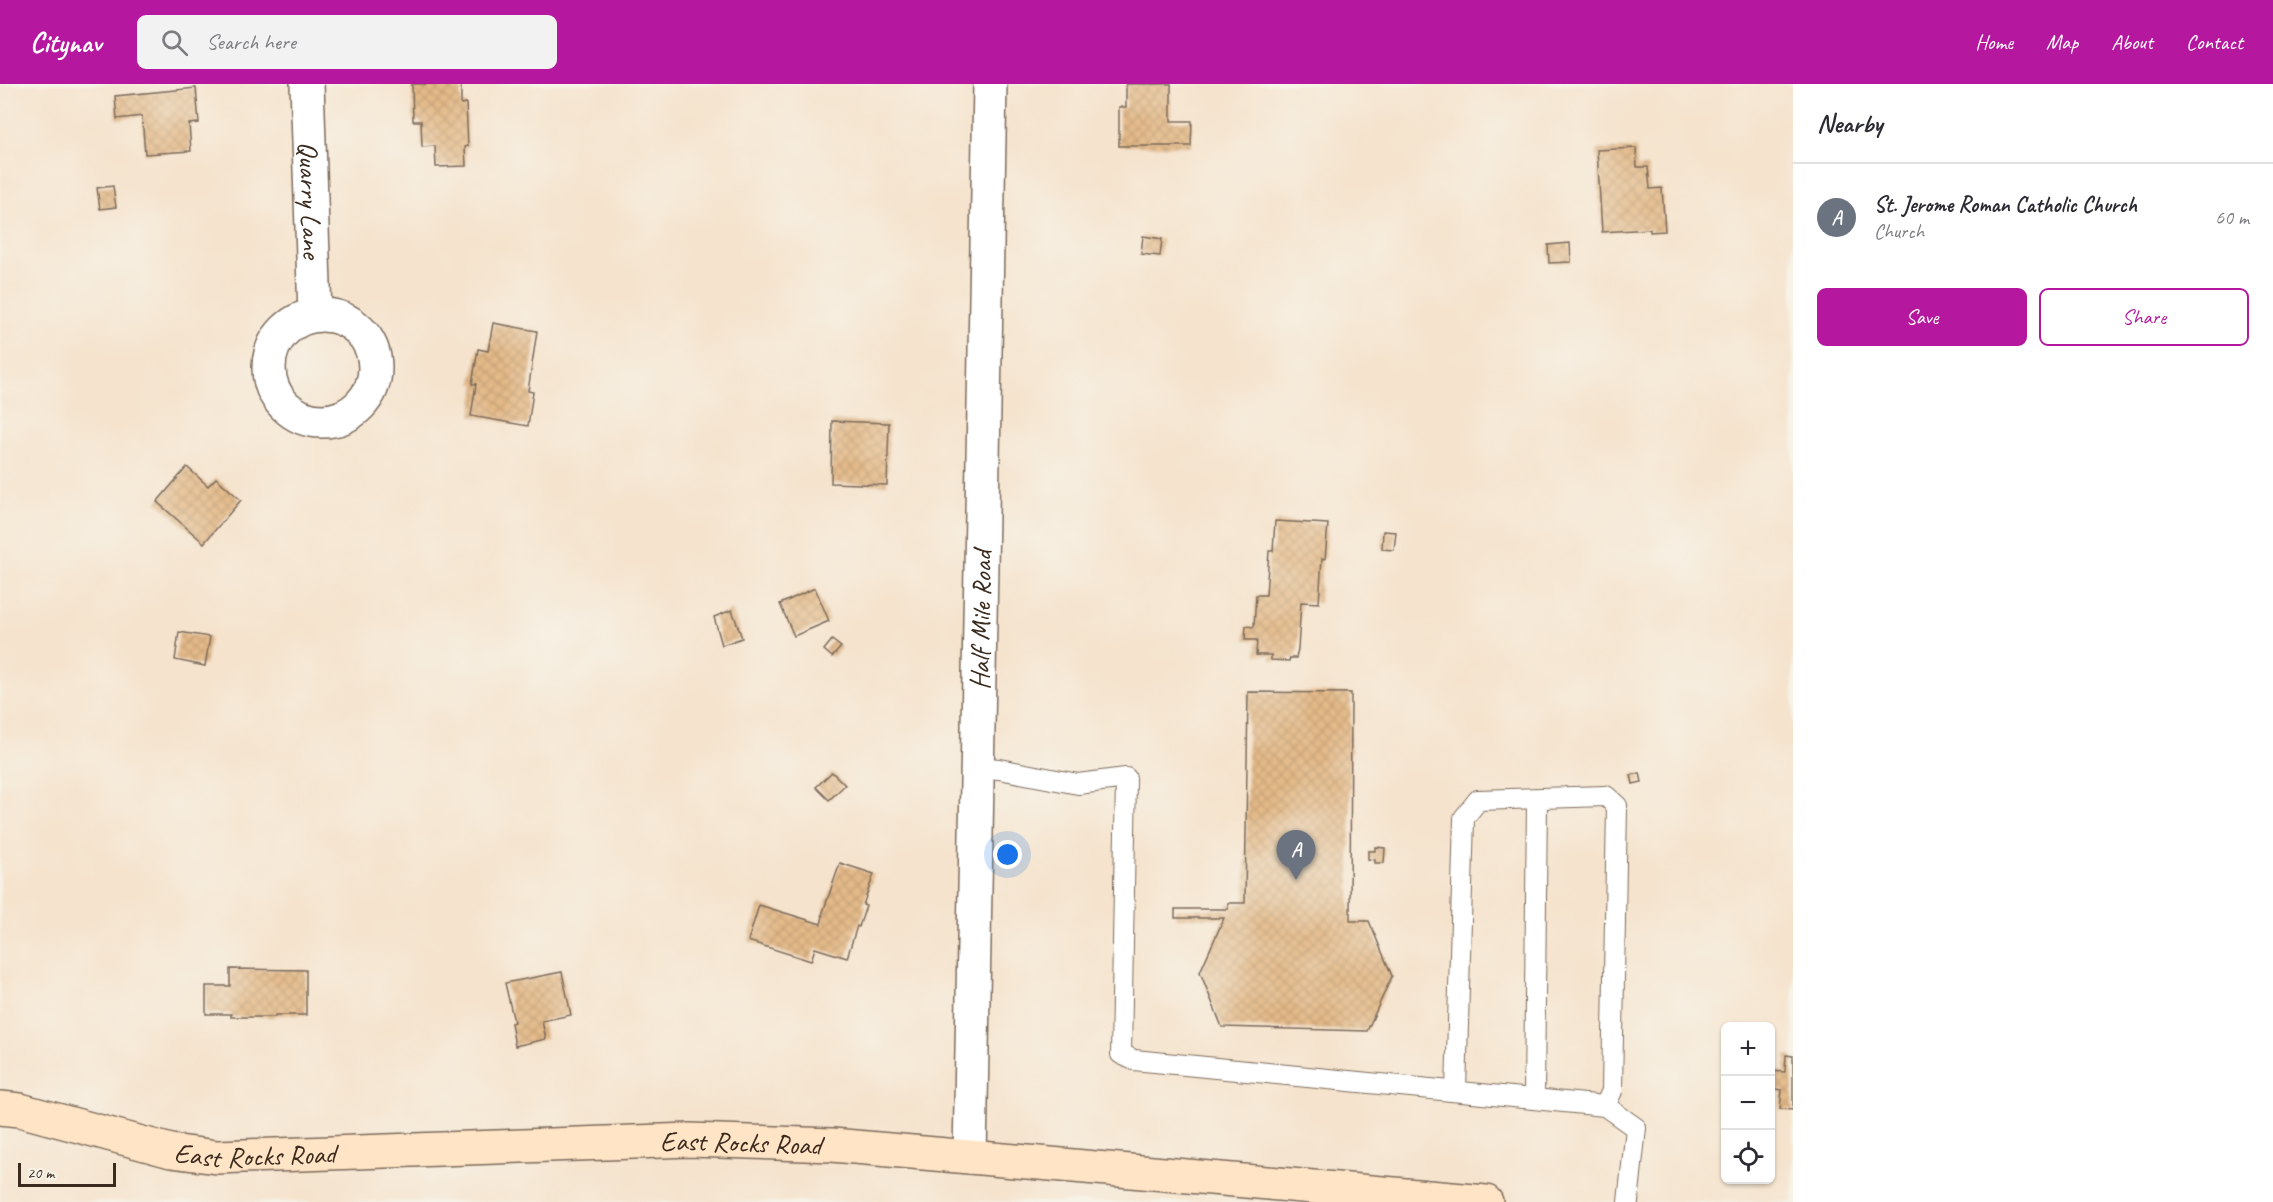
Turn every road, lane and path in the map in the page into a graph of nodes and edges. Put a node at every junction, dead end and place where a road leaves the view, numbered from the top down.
1 (307, 84) edge
2 (990, 84) edge
3 (315, 314) dead end
4 (976, 767) junction
5 (1537, 799) junction
6 (1456, 1091) junction
7 (1533, 1098) junction
8 (1605, 1106) junction
9 (0, 1108) edge
10 (970, 1157) junction
11 (1486, 1202) edge
12 (1628, 1202) edge

1 - 3 street, Quarry Lane
2 - 4 street, Half Mile Road
4 - 6 lane
4 - 10 street, Half Mile Road
5 - 6 lane
5 - 7 lane
5 - 8 lane
6 - 7 lane
7 - 8 lane
8 - 12 lane
9 - 10 street, East Rocks Road
10 - 11 street, East Rocks Road

